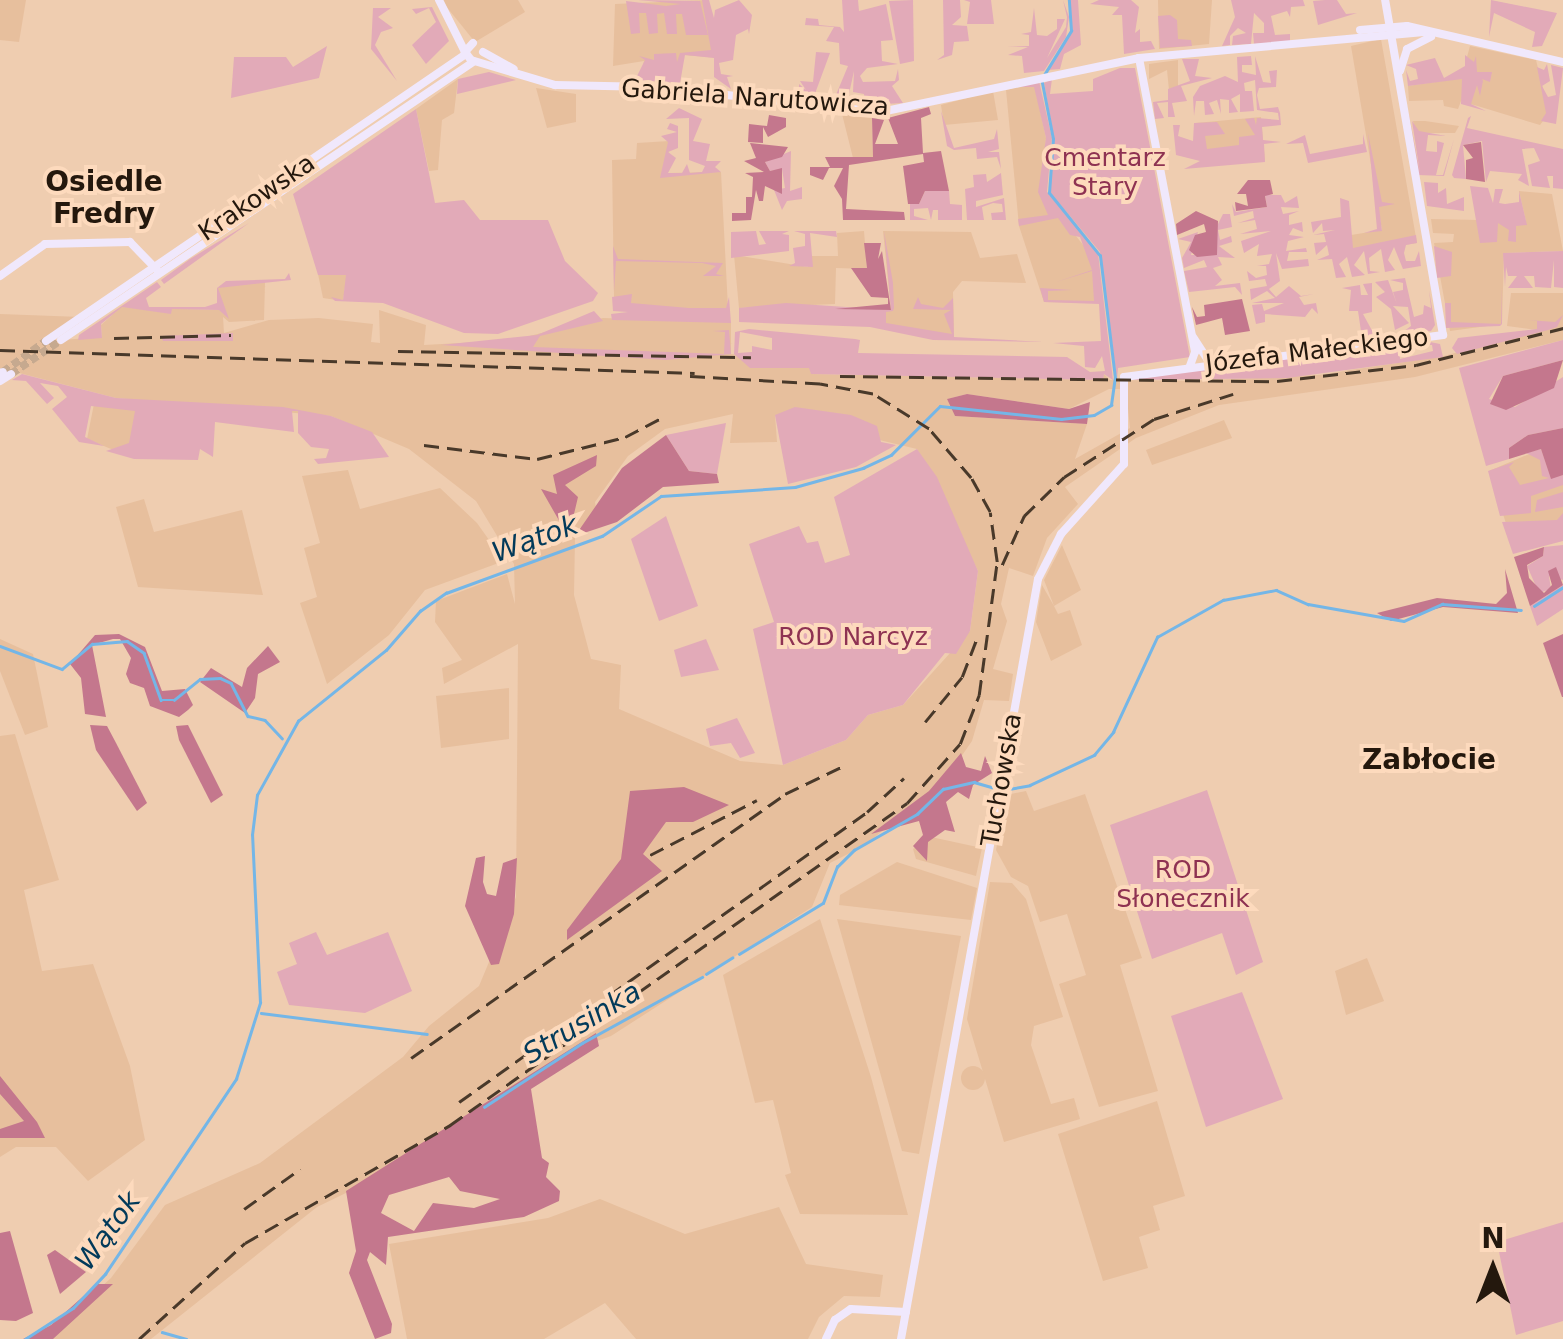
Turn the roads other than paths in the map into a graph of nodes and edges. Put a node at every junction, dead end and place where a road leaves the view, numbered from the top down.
1 (439, 0) edge
2 (1386, 0) edge
3 (1388, 13) junction
4 (1407, 26) junction
5 (455, 27) junction
6 (1390, 28) junction
7 (1427, 32) junction
8 (1457, 38) junction
9 (473, 43) junction
10 (483, 52) junction
11 (466, 53) junction
12 (1139, 58) junction
13 (474, 61) junction
14 (1563, 62) edge
15 (531, 78) junction
16 (1399, 80) junction
17 (158, 271) junction
18 (0, 276) edge
19 (1191, 334) junction
20 (60, 340) tunnel mouth
21 (46, 341) tunnel mouth
22 (1210, 363) junction
23 (1190, 366) junction
24 (906, 1312) junction
25 (826, 1339) edge
26 (902, 1339) edge

1 - 5 street
2 - 3 street
3 - 4 street
3 - 6 street
4 - 6 street
4 - 7 street
5 - 9 street, Gabriela Narutowicza
5 - 11 street
6 - 7 street
6 - 12 street, Gabriela Narutowicza
6 - 16 street
7 - 8 street
8 - 14 street
8 - 16 street
9 - 10 street, Gabriela Narutowicza
9 - 11 street, Krakowska
10 - 13 street, Krakowska
10 - 15 street, Gabriela Narutowicza
11 - 13 street
11 - 17 street, Krakowska
12 - 15 street, Gabriela Narutowicza
12 - 19 street
13 - 15 street, Gabriela Narutowicza
13 - 17 street, Krakowska
16 - 22 street, Józefa Małeckiego
17 - 18 street
17 - 20 street, Krakowska
17 - 21 street, Krakowska
19 - 22 street
19 - 23 street
22 - 23 street, Józefa Małeckiego
23 - 24 street, Tuchowska
24 - 25 street
24 - 26 street, Tuchowska

